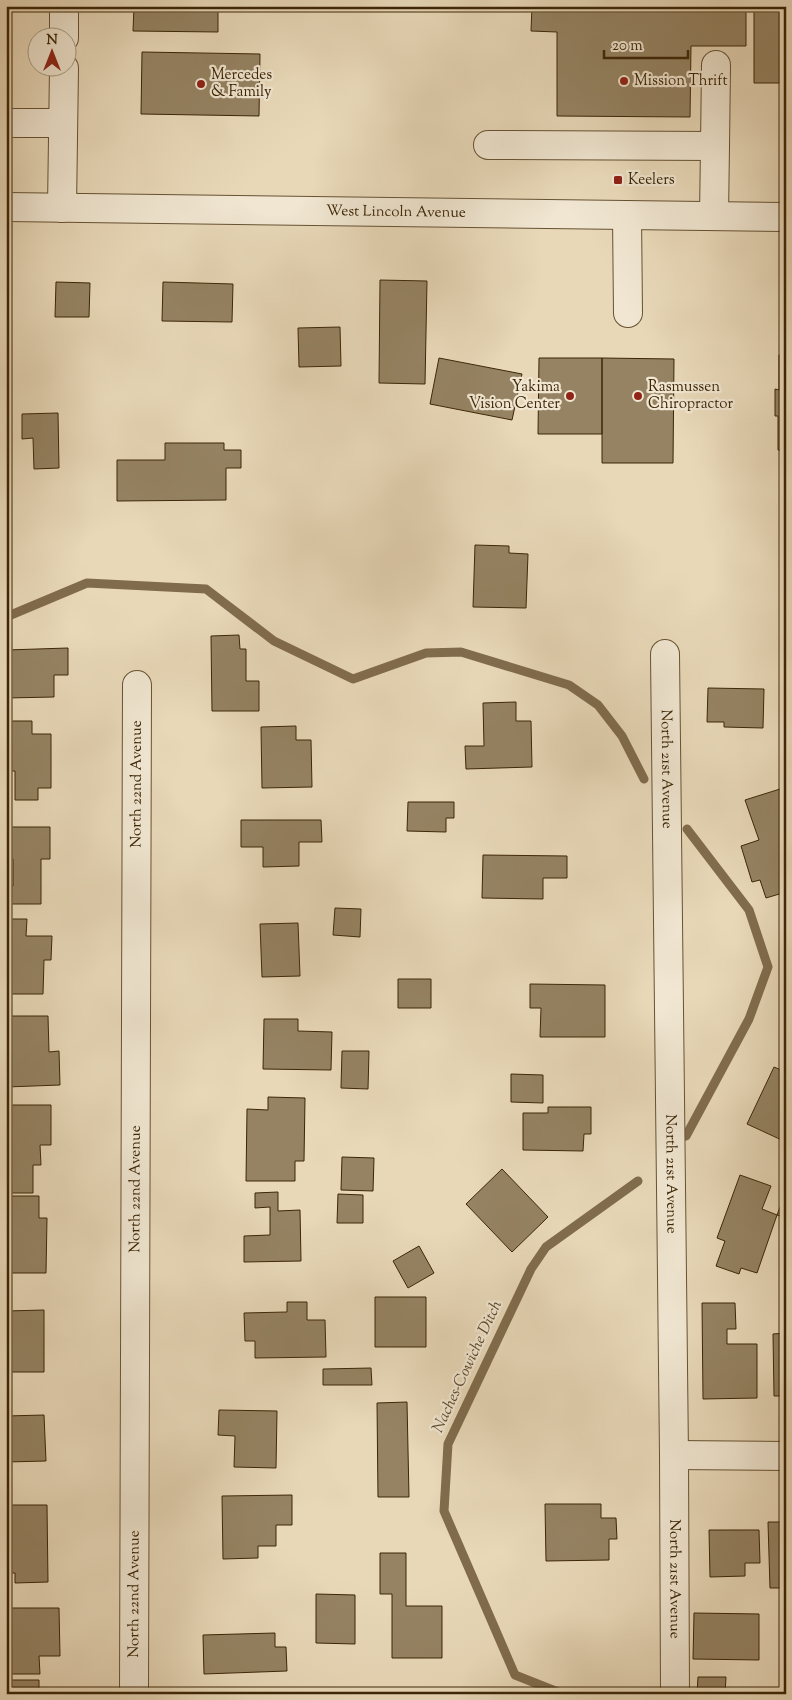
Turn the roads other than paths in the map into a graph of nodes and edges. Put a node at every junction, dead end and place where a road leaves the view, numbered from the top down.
1 (64, 6) edge
2 (64, 28) edge
3 (716, 65) dead end
4 (64, 78) edge
5 (6, 123) edge
6 (63, 123) junction
7 (488, 145) dead end
8 (715, 146) junction
9 (6, 207) edge
10 (62, 208) junction
11 (627, 215) junction
12 (714, 216) junction
13 (786, 217) edge
14 (628, 313) dead end
15 (665, 654) dead end
16 (137, 685) dead end
17 (674, 1455) junction
18 (786, 1456) edge
19 (134, 1694) edge
20 (675, 1694) edge

1 - 2 street
3 - 8 street
4 - 6 street
5 - 6 street
6 - 10 street
7 - 8 street
8 - 12 street
9 - 10 street, West Lincoln Avenue
10 - 11 street, West Lincoln Avenue
11 - 12 street, West Lincoln Avenue
11 - 14 street
12 - 13 street, West Lincoln Avenue
15 - 17 street, North 21st Avenue
16 - 19 street, North 22nd Avenue
17 - 18 street
17 - 20 street, North 21st Avenue

